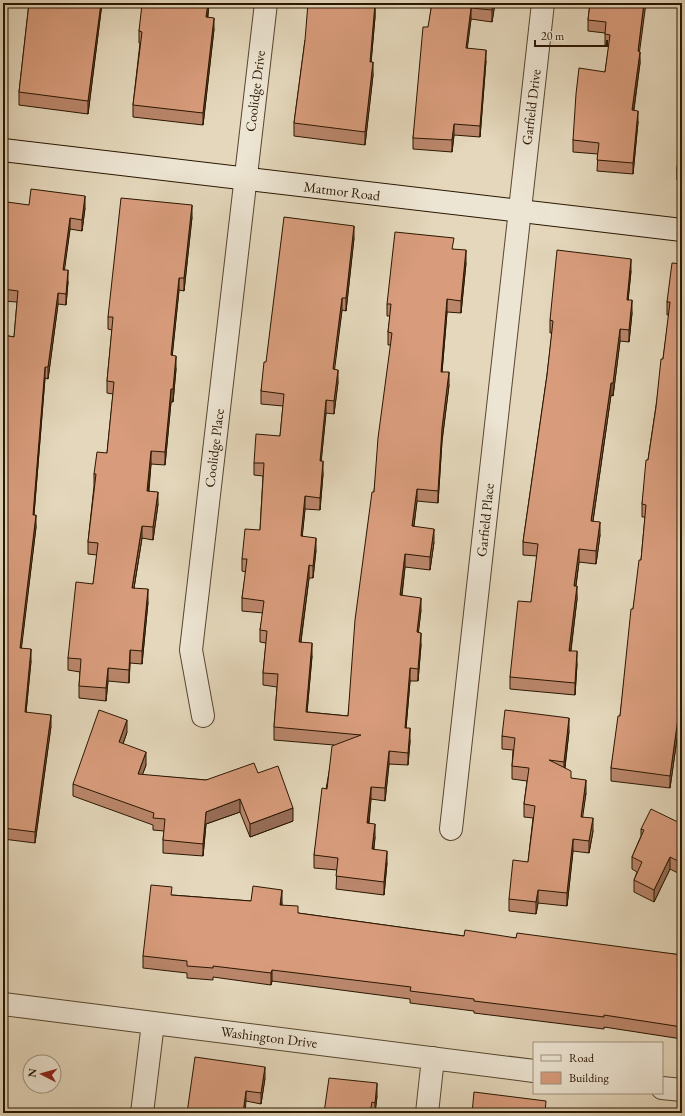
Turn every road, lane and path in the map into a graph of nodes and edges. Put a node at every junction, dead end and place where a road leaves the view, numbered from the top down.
1 (266, 3) edge
2 (543, 3) edge
3 (3, 150) edge
4 (245, 179) junction
5 (519, 212) junction
6 (682, 230) edge
7 (203, 716) dead end
8 (451, 829) dead end
9 (3, 1004) edge
10 (153, 1023) junction
11 (433, 1058) junction
12 (533, 1071) edge
13 (663, 1088) edge
14 (682, 1090) edge
15 (142, 1113) edge
16 (427, 1113) edge

1 - 4 street, Coolidge Drive
2 - 5 street, Garfield Drive
3 - 4 street, Matmor Road
4 - 5 street, Matmor Road
4 - 7 street, Coolidge Place
5 - 6 street, Matmor Road
5 - 8 street, Garfield Place
9 - 10 street, Washington Drive
10 - 11 street, Washington Drive
10 - 15 street
11 - 12 street, Washington Drive
11 - 16 street
13 - 14 street

